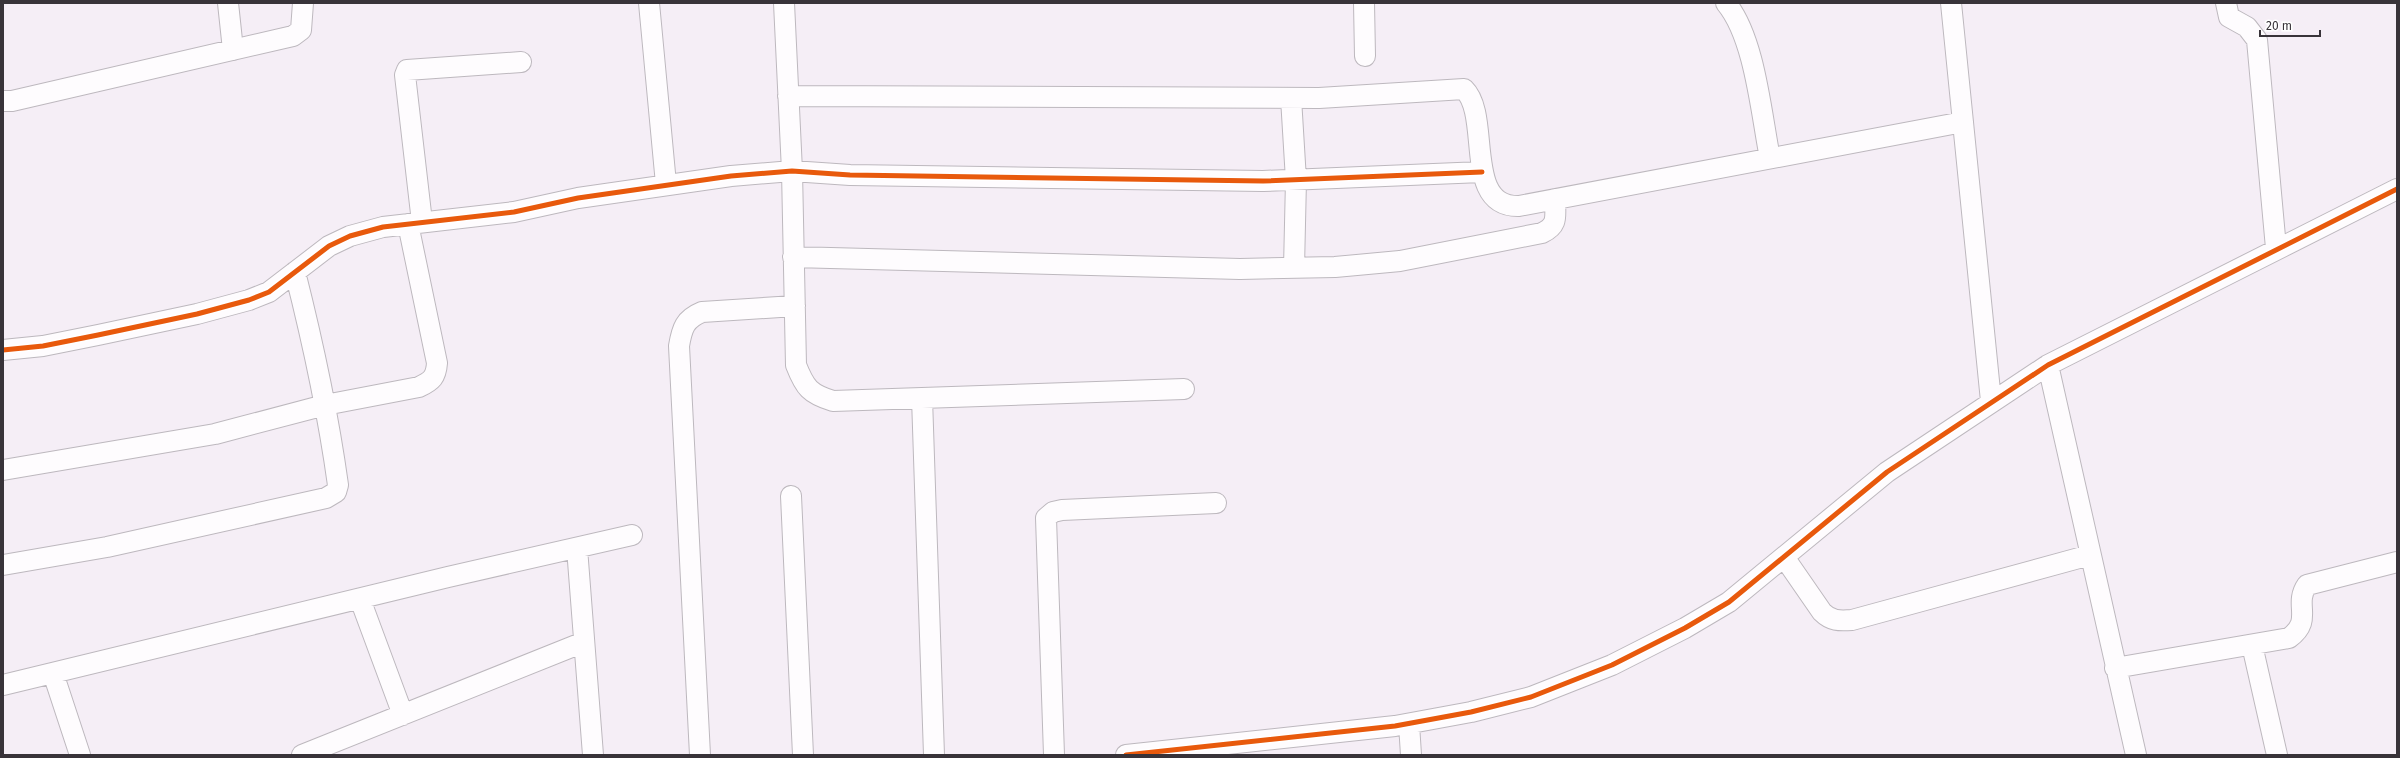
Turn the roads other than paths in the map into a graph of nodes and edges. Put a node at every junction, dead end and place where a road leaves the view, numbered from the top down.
1 (228, 3) edge
2 (303, 3) edge
3 (649, 3) edge
4 (784, 3) edge
5 (1364, 3) edge
6 (1726, 3) edge
7 (1952, 3) edge
8 (2226, 3) edge
9 (233, 50) junction
10 (1365, 56) dead end
11 (521, 62) dead end
12 (788, 96) junction
13 (1291, 98) junction
14 (3, 101) edge
15 (1963, 122) junction
16 (1770, 158) junction
17 (792, 171) junction
18 (1482, 172) junction
19 (1296, 180) junction
20 (666, 184) junction
21 (2397, 189) edge
22 (1555, 199) junction
23 (416, 223) junction
24 (2276, 248) junction
25 (793, 257) junction
26 (1294, 268) junction
27 (295, 272) junction
28 (795, 306) junction
29 (3, 350) edge
30 (2048, 364) junction
31 (1184, 389) dead end
32 (922, 398) junction
33 (1991, 401) junction
34 (325, 405) junction
35 (3, 470) edge
36 (791, 496) dead end
37 (1216, 503) dead end
38 (632, 535) dead end
39 (577, 548) junction
40 (2090, 555) junction
41 (1784, 557) junction
42 (2397, 562) edge
43 (3, 565) edge
44 (360, 599) junction
45 (584, 642) junction
46 (2252, 645) junction
47 (2115, 668) junction
48 (54, 673) junction
49 (3, 685) edge
50 (403, 714) junction
51 (1409, 724) junction
52 (1262, 748) edge
53 (308, 754) edge
54 (80, 755) edge
55 (593, 755) edge
56 (700, 755) edge
57 (803, 755) edge
58 (934, 755) edge
59 (1054, 755) edge
60 (1126, 755) edge
61 (1411, 755) edge
62 (2136, 755) edge
63 (2277, 755) edge

1 - 9 street
2 - 9 street
3 - 20 street
4 - 12 street
5 - 10 street
6 - 16 street
7 - 15 street
8 - 24 street
9 - 14 street
11 - 23 street
12 - 13 street
12 - 17 street
13 - 18 street
13 - 19 street
15 - 16 street
15 - 33 street
16 - 22 street
17 - 19 street
17 - 20 street
17 - 25 street
18 - 19 street
18 - 22 street
19 - 26 street
20 - 23 street
21 - 24 street
22 - 26 street
23 - 27 street
23 - 34 street
24 - 30 street
25 - 26 street
25 - 28 street
27 - 29 street
27 - 34 street
28 - 32 street
28 - 56 street
30 - 33 street
30 - 40 street
31 - 32 street
32 - 58 street
33 - 41 street
34 - 35 street
34 - 43 street
36 - 57 street
37 - 59 street
38 - 39 street
39 - 44 street
39 - 45 street
40 - 41 street
40 - 47 street
41 - 51 street
42 - 46 street
44 - 48 street
44 - 50 street
45 - 50 street
45 - 55 street
46 - 47 street
46 - 63 street
47 - 62 street
48 - 49 street
48 - 54 street
50 - 53 street
51 - 52 street
51 - 61 street
52 - 60 street

